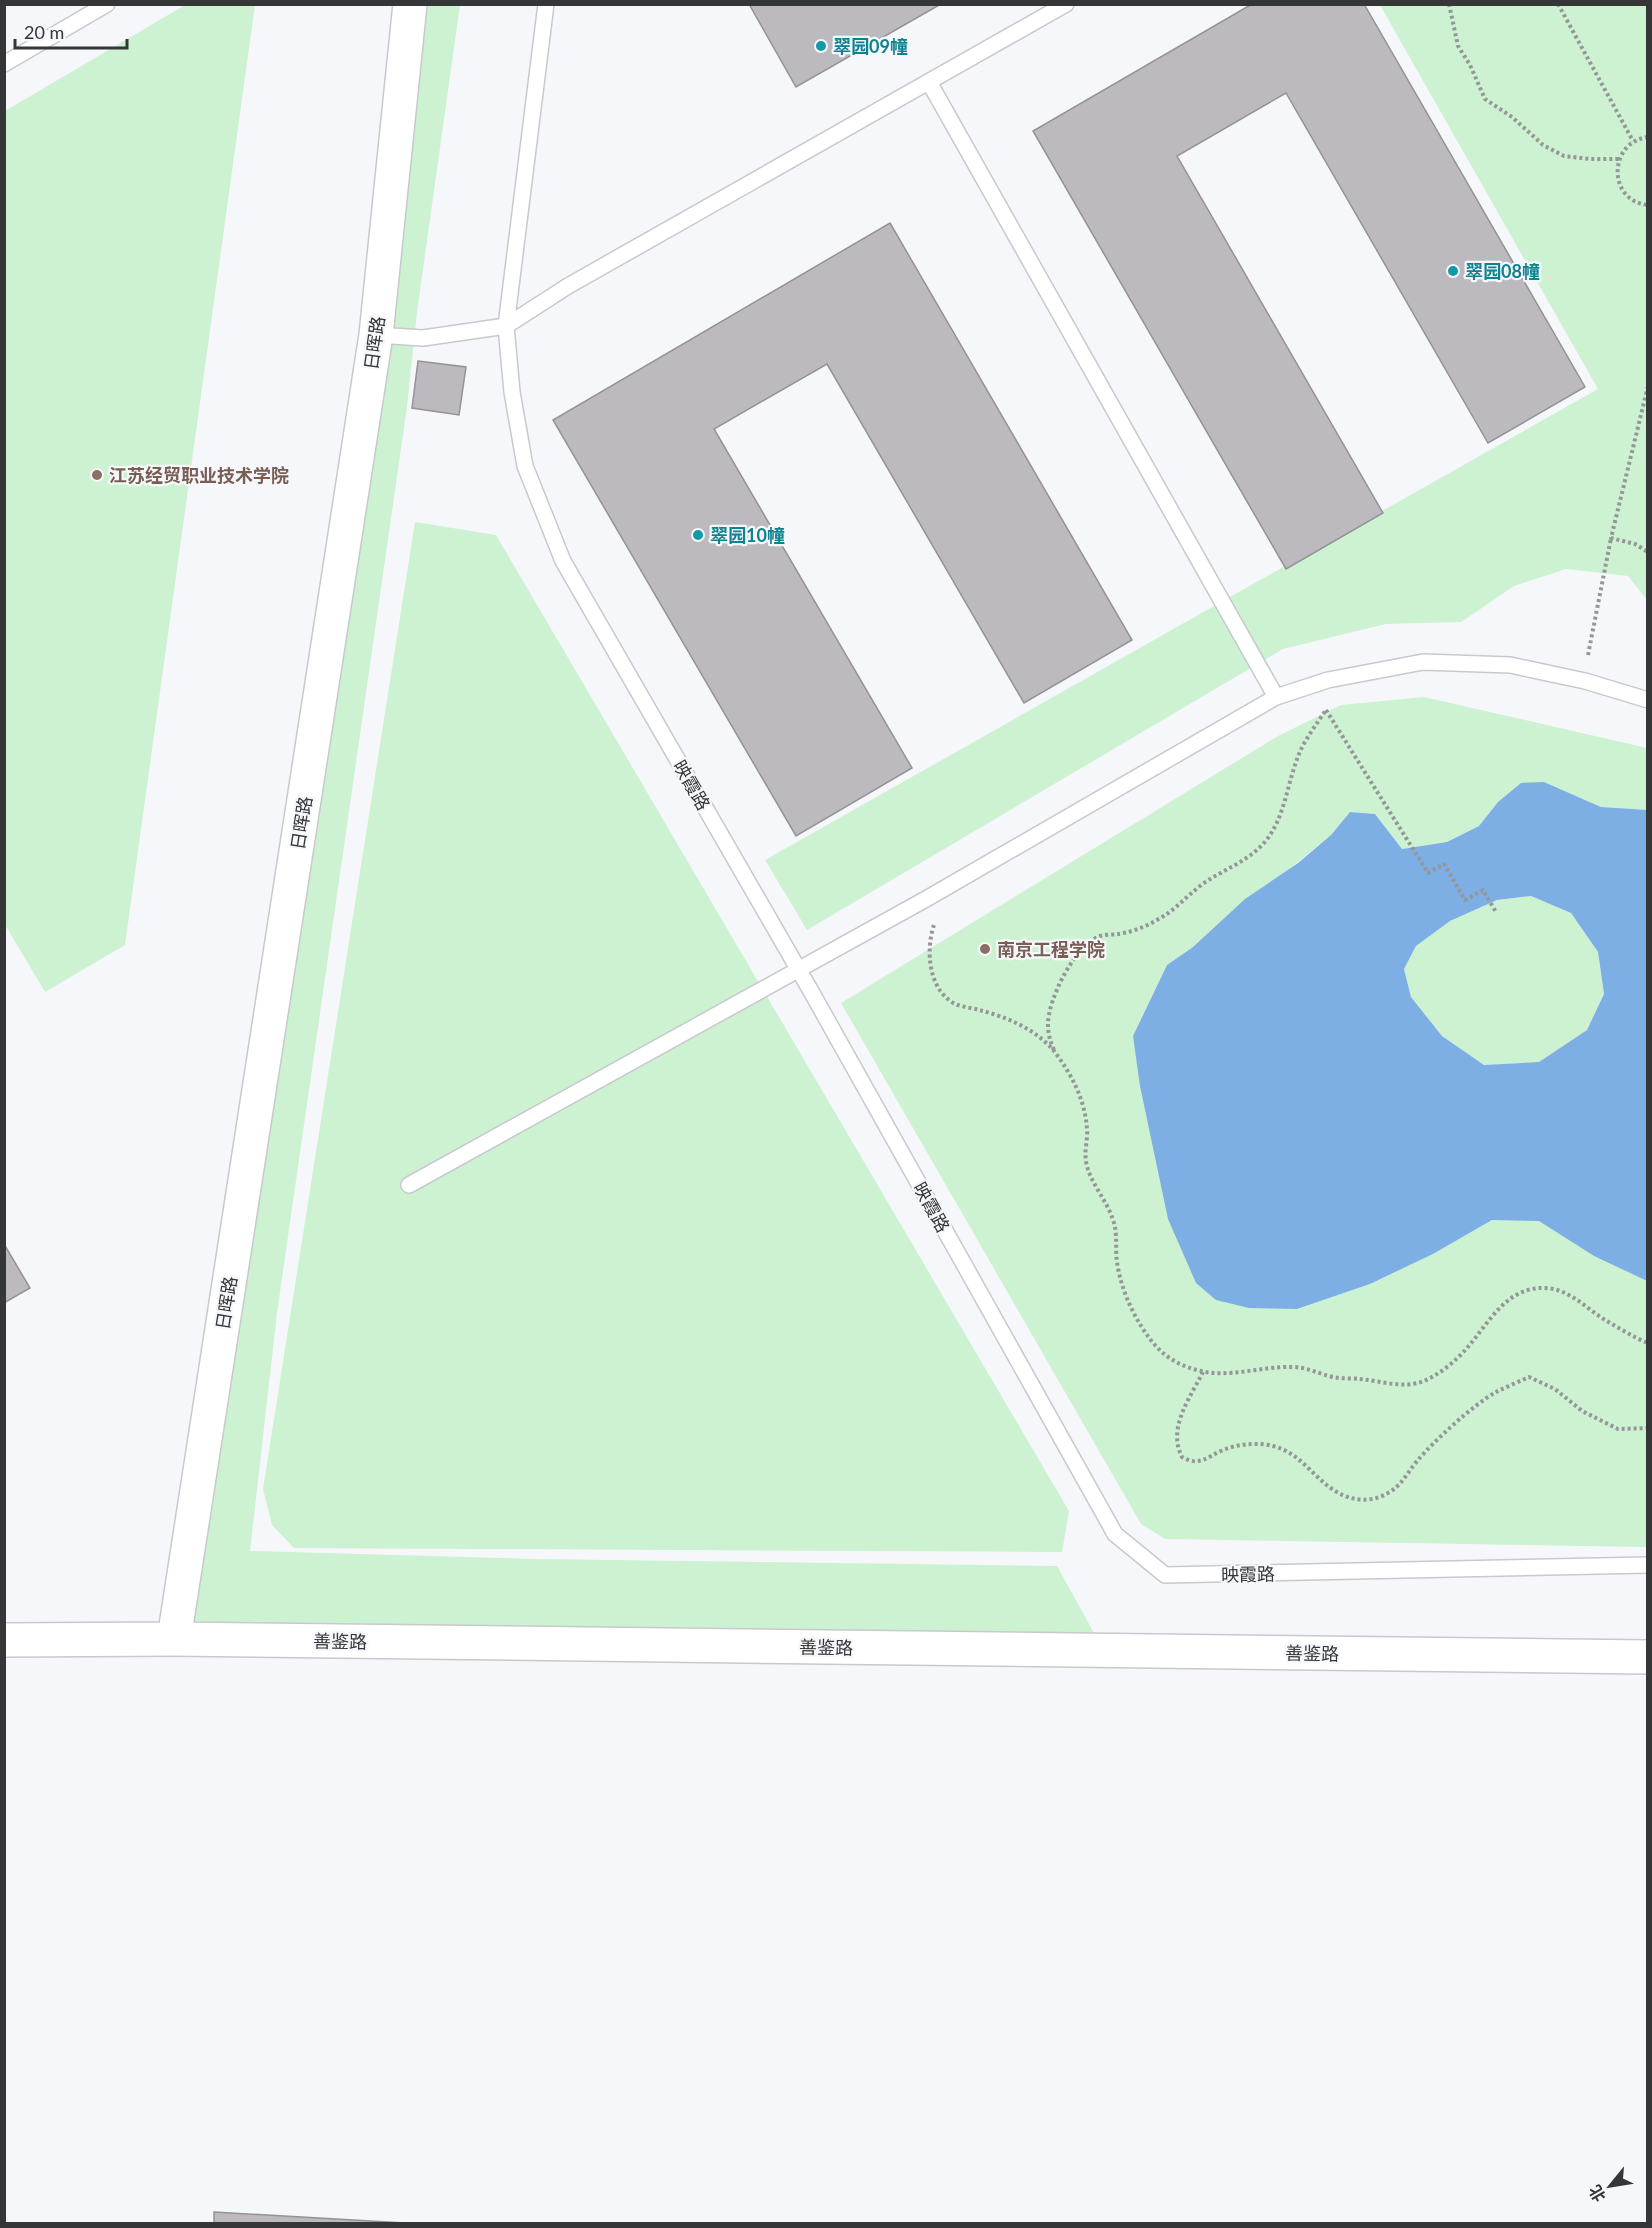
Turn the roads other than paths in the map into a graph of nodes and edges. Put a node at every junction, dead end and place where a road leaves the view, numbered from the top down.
1 (107, 4) edge
2 (410, 4) edge
3 (546, 4) edge
4 (1066, 4) edge
5 (4, 63) edge
6 (929, 82) junction
7 (506, 326) junction
8 (376, 335) junction
9 (1276, 697) junction
10 (1647, 700) edge
11 (799, 970) junction
12 (409, 1185) dead end
13 (1647, 1565) edge
14 (174, 1639) junction
15 (4, 1640) edge
16 (1647, 1657) edge

1 - 5 lane
2 - 8 street, 日晖路
3 - 7 lane, 映霞路
4 - 6 lane
6 - 7 lane
6 - 9 lane
7 - 8 lane
7 - 11 lane, 映霞路
8 - 14 street, 日晖路
9 - 10 lane
9 - 11 lane
11 - 12 lane
11 - 13 lane, 映霞路
14 - 15 street, 善鉴路
14 - 16 street, 善鉴路

